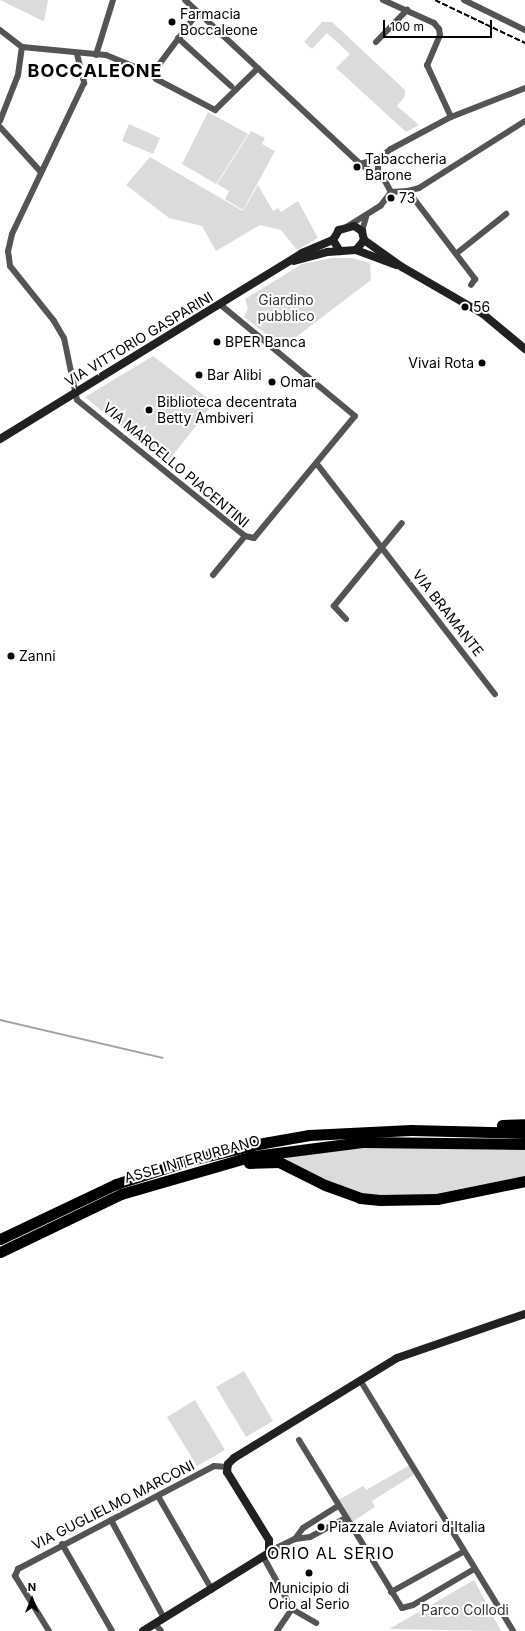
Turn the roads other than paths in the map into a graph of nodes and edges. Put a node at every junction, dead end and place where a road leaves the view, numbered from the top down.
1 (113, 0) edge
2 (383, 0) edge
3 (464, 0) edge
4 (188, 1) edge
5 (474, 2) edge
6 (407, 10) junction
7 (198, 12) junction
8 (0, 30) edge
9 (525, 30) edge
10 (178, 38) junction
11 (376, 42) dead end
12 (22, 46) junction
13 (77, 54) junction
14 (96, 55) junction
15 (258, 68) junction
16 (152, 74) junction
17 (231, 86) dead end
18 (525, 88) edge
19 (451, 118) junction
20 (0, 121) edge
21 (525, 121) edge
22 (0, 126) edge
23 (378, 159) junction
24 (360, 164) junction
25 (41, 172) junction
26 (378, 174) junction
27 (408, 191) junction
28 (391, 192) junction
29 (506, 214) dead end
30 (366, 217) junction
31 (347, 226) junction
32 (362, 231) junction
33 (333, 240) junction
34 (364, 240) junction
35 (356, 250) junction
36 (340, 251) junction
37 (457, 253) junction
38 (292, 262) junction
39 (402, 267) junction
40 (471, 285) dead end
41 (221, 305) junction
42 (525, 349) edge
43 (75, 393) junction
44 (0, 438) edge
45 (317, 464) junction
46 (402, 523) dead end
47 (245, 536) junction
48 (382, 548) junction
49 (213, 575) dead end
50 (346, 619) dead end
51 (495, 694) dead end
52 (525, 1124) edge
53 (471, 1131) junction
54 (525, 1133) edge
55 (525, 1144) edge
56 (525, 1181) edge
57 (153, 1184) junction
58 (0, 1238) edge
59 (0, 1252) edge
60 (525, 1314) edge
61 (360, 1380) junction
62 (299, 1440) dead end
63 (227, 1467) junction
64 (158, 1496) junction
65 (338, 1506) junction
66 (345, 1518) junction
67 (111, 1520) junction
68 (303, 1528) junction
69 (295, 1539) junction
70 (305, 1539) junction
71 (62, 1544) junction
72 (270, 1551) junction
73 (463, 1552) junction
74 (264, 1558) junction
75 (474, 1569) junction
76 (212, 1590) junction
77 (391, 1592) junction
78 (292, 1609) junction
79 (164, 1618) junction
80 (316, 1623) dead end
81 (155, 1624) junction
82 (49, 1631) edge
83 (112, 1631) edge
84 (143, 1631) edge
85 (161, 1631) edge
86 (277, 1631) edge
87 (512, 1631) edge

1 - 14 street
2 - 6 street
3 - 5 street
4 - 7 street
5 - 9 street
6 - 11 street
6 - 19 street
7 - 10 street
7 - 15 street
8 - 12 street
10 - 16 street
10 - 17 street
12 - 13 street
12 - 20 street
13 - 14 street
13 - 25 street
14 - 16 street
15 - 16 street
15 - 24 street
18 - 19 street
19 - 23 street
21 - 27 street
22 - 25 street
23 - 24 street
23 - 26 street
24 - 26 street
25 - 43 street
26 - 28 street
27 - 28 street
27 - 37 street
28 - 30 street, VIA VITTORIO GASPARINI
29 - 37 street
30 - 31 street, VIA VITTORIO GASPARINI
30 - 32 street
31 - 32 street
31 - 33 street, VIA VITTORIO GASPARINI
32 - 34 street
33 - 36 street
33 - 38 street, VIA VITTORIO GASPARINI
34 - 35 street
34 - 39 street
35 - 36 street, VIA VITTORIO GASPARINI
35 - 39 street
36 - 38 street, VIA VITTORIO GASPARINI
37 - 40 street
38 - 41 street, VIA VITTORIO GASPARINI
39 - 42 street
41 - 43 street, VIA VITTORIO GASPARINI
41 - 45 street
43 - 44 street, VIA VITTORIO GASPARINI
43 - 47 street, VIA MARCELLO PIACENTINI
45 - 47 street
45 - 48 street, VIA BRAMANTE
46 - 48 street
47 - 49 street, VIA MARCELLO PIACENTINI
48 - 50 street
48 - 51 street, VIA BRAMANTE
52 - 53 highway
53 - 54 highway, ASSE INTERURBANO
53 - 58 highway, ASSE INTERURBANO
55 - 57 highway, ASSE INTERURBANO
56 - 57 highway
57 - 59 highway, ASSE INTERURBANO
60 - 61 street
61 - 63 street
61 - 73 street
62 - 65 street
63 - 64 street, VIA GUGLIELMO MARCONI
63 - 72 street
64 - 67 street, VIA GUGLIELMO MARCONI
64 - 76 street
65 - 66 street
65 - 68 street
66 - 70 street
66 - 77 street
67 - 71 street, VIA GUGLIELMO MARCONI
67 - 79 street
68 - 69 street
68 - 70 street
69 - 70 street
69 - 72 street
71 - 82 street, VIA GUGLIELMO MARCONI
71 - 83 street
72 - 74 street
73 - 75 street
73 - 77 street
74 - 76 street
74 - 78 street
75 - 77 street
75 - 87 street
76 - 79 street
78 - 80 street
78 - 86 street
79 - 81 street
81 - 84 street
81 - 85 street

